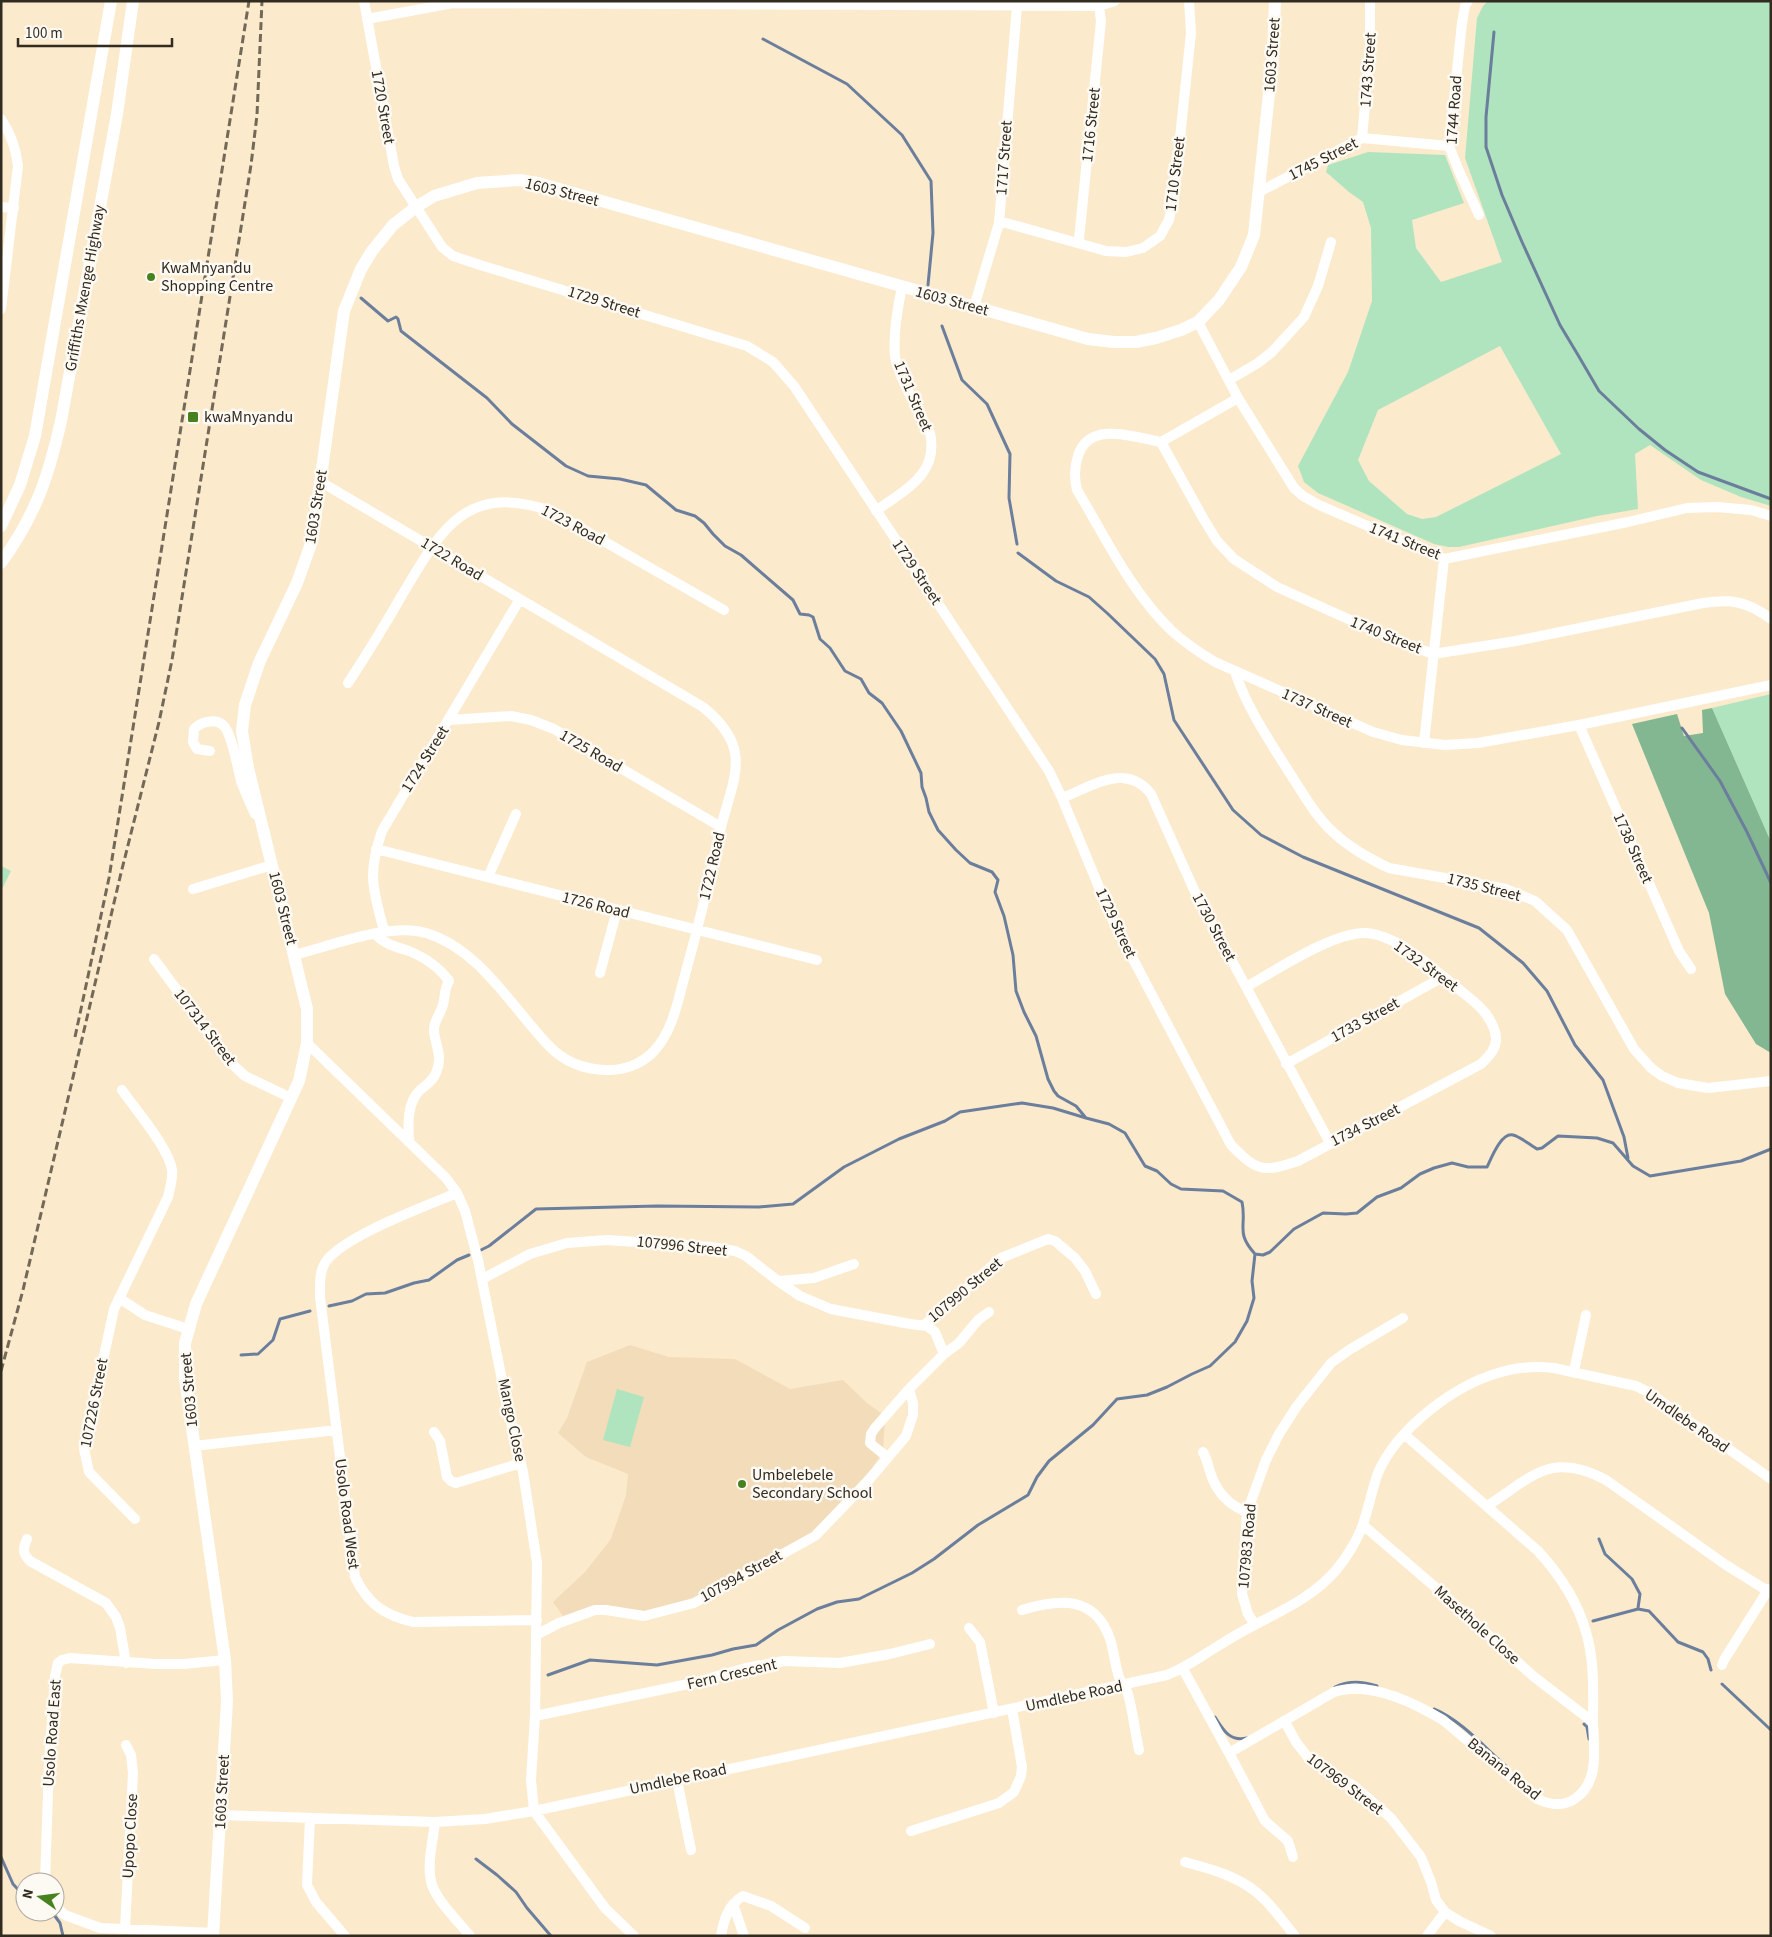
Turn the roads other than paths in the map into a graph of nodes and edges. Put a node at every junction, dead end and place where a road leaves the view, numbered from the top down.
1 (111, 1) edge
2 (133, 1) edge
3 (364, 1) edge
4 (1115, 1) edge
5 (1189, 1) edge
6 (1274, 1) edge
7 (1370, 1) edge
8 (1468, 1) edge
9 (453, 2) edge
10 (1017, 6) junction
11 (1099, 6) junction
12 (367, 19) junction
13 (1, 119) edge
14 (1362, 138) junction
15 (1450, 146) junction
16 (1259, 192) junction
17 (1, 207) edge
18 (14, 208) junction
19 (416, 208) junction
20 (1479, 215) dead end
21 (999, 222) junction
22 (1331, 242) dead end
23 (1080, 244) junction
24 (902, 288) junction
25 (974, 307) junction
26 (1, 309) edge
27 (1198, 322) junction
28 (1229, 380) junction
29 (1238, 398) junction
30 (1161, 442) junction
31 (321, 482) junction
32 (876, 511) junction
33 (1771, 516) edge
34 (1, 526) edge
35 (431, 546) junction
36 (1444, 558) junction
37 (1, 562) edge
38 (520, 599) junction
39 (724, 610) dead end
40 (1771, 619) edge
41 (1433, 654) junction
42 (1235, 672) junction
43 (348, 683) dead end
44 (1771, 685) edge
45 (448, 720) junction
46 (1579, 725) junction
47 (1424, 743) junction
48 (210, 751) dead end
49 (1062, 798) junction
50 (516, 814) dead end
51 (260, 820) junction
52 (721, 827) junction
53 (376, 849) junction
54 (272, 865) junction
55 (488, 878) junction
56 (192, 889) dead end
57 (617, 910) junction
58 (698, 930) junction
59 (379, 933) junction
60 (294, 956) junction
61 (154, 959) dead end
62 (817, 960) dead end
63 (1691, 969) dead end
64 (600, 973) dead end
65 (1443, 977) junction
66 (1246, 987) junction
67 (308, 1043) junction
68 (1495, 1047) joint
69 (1286, 1064) junction
70 (1771, 1081) edge
71 (122, 1090) dead end
72 (291, 1098) junction
73 (409, 1141) junction
74 (1330, 1143) junction
75 (1231, 1145) joint
76 (457, 1193) junction
77 (854, 1264) dead end
78 (482, 1279) junction
79 (778, 1281) junction
80 (1096, 1294) dead end
81 (119, 1298) junction
82 (989, 1312) dead end
83 (1586, 1315) dead end
84 (1403, 1318) dead end
85 (924, 1325) junction
86 (188, 1330) junction
87 (944, 1354) junction
88 (1574, 1371) junction
89 (909, 1389) junction
90 (337, 1430) junction
91 (434, 1432) dead end
92 (1404, 1434) junction
93 (194, 1446) junction
94 (1203, 1452) dead end
95 (887, 1457) junction
96 (521, 1464) junction
97 (1771, 1479) edge
98 (1486, 1506) junction
99 (1247, 1512) junction
100 (135, 1519) dead end
101 (1363, 1525) junction
102 (27, 1538) dead end
103 (1769, 1590) edge
104 (1022, 1610) dead end
105 (537, 1620) junction
106 (1255, 1625) junction
107 (969, 1628) dead end
108 (536, 1635) junction
109 (930, 1644) dead end
110 (225, 1660) junction
111 (126, 1663) junction
112 (1722, 1666) dead end
113 (1183, 1669) junction
114 (1123, 1686) junction
115 (1012, 1709) junction
116 (994, 1713) junction
117 (535, 1716) junction
118 (1285, 1722) junction
119 (1594, 1722) junction
120 (126, 1745) dead end
121 (1139, 1750) dead end
122 (1228, 1753) junction
123 (676, 1780) junction
124 (534, 1811) junction
125 (220, 1815) junction
126 (310, 1818) junction
127 (435, 1822) junction
128 (911, 1831) dead end
129 (691, 1850) dead end
130 (1293, 1856) dead end
131 (1184, 1862) dead end
132 (44, 1872) edge
133 (733, 1904) junction
134 (1445, 1912) junction
135 (65, 1915) edge
136 (805, 1928) dead end
137 (125, 1929) junction
138 (213, 1934) edge
139 (345, 1936) edge
140 (470, 1936) edge
141 (634, 1936) edge
142 (721, 1936) edge
143 (744, 1936) edge
144 (1295, 1936) edge
145 (1428, 1936) edge
146 (1491, 1936) edge

1 - 34 street, Griffiths Mxenge Highway
2 - 37 street, Griffiths Mxenge Highway
3 - 12 street, 1720 Street
4 - 11 street
5 - 23 street, 1710 Street
6 - 16 street, 1603 Street
7 - 14 street, 1743 Street
8 - 15 street, 1744 Road
9 - 10 street
9 - 12 street
10 - 11 street
10 - 21 street, 1717 Street
11 - 23 street, 1716 Street
12 - 19 street, 1720 Street
13 - 18 street
14 - 15 street, 1745 Street
14 - 16 street, 1745 Street
15 - 20 street, 1744 Road
16 - 27 street, 1603 Street
17 - 18 street
18 - 26 street
19 - 24 street, 1603 Street
19 - 31 street, 1603 Street
19 - 32 street, 1729 Street
21 - 23 street, 1710 Street
21 - 25 street, 1717 Street
22 - 28 street
24 - 25 street, 1603 Street
24 - 32 street, 1731 Street
25 - 27 street, 1603 Street
27 - 28 street, 1741 Street
28 - 29 street, 1741 Street
29 - 30 street
29 - 36 street, 1741 Street
30 - 41 street, 1740 Street
30 - 42 street, 1737 Street
31 - 35 street, 1722 Road
31 - 51 street, 1603 Street
32 - 49 street, 1729 Street
33 - 36 street, 1741 Street
35 - 38 street, 1722 Road
35 - 39 street, 1723 Road
35 - 43 street, 1723 Road
36 - 41 street
38 - 45 street, 1724 Street
38 - 52 street, 1722 Road
40 - 41 street, 1740 Street
41 - 47 street
42 - 47 street, 1737 Street
42 - 70 street, 1735 Street
44 - 46 street, 1737 Street
45 - 52 street, 1725 Road
45 - 53 street, 1724 Street
46 - 47 street, 1737 Street
46 - 63 street, 1738 Street
48 - 51 street
49 - 66 street, 1730 Street
49 - 75 street, 1729 Street
50 - 55 street
51 - 54 street, 1603 Street
52 - 58 street, 1722 Road
53 - 55 street, 1726 Road
53 - 59 street, 1724 Street
54 - 56 street
54 - 60 street, 1603 Street
55 - 57 street, 1726 Road
57 - 58 street, 1726 Road
57 - 64 street
58 - 59 street, 1722 Road
58 - 62 street, 1726 Road
59 - 60 street, 1722 Road
59 - 73 street
60 - 67 street, 1603 Street
61 - 72 street, 107314 Street
65 - 66 street, 1732 Street
65 - 68 street, 1732 Street
65 - 69 street, 1733 Street
66 - 69 street, 1730 Street
67 - 72 street, 1603 Street
67 - 73 street, Mango Close
68 - 74 street, 1734 Street
69 - 74 street, 1730 Street
71 - 81 street, 107226 Street
72 - 86 street, 1603 Street
73 - 76 street, Mango Close
74 - 75 street, 1734 Street
76 - 78 street, Mango Close
76 - 90 street, Usolo Road West
77 - 79 street
78 - 79 street, 107996 Street
78 - 96 street, Mango Close
79 - 85 street, 107996 Street
80 - 85 street, 107990 Street
81 - 86 street
81 - 100 street, 107226 Street
82 - 87 street
83 - 88 street
84 - 99 street, 107983 Road
85 - 87 street
86 - 93 street, 1603 Street
87 - 89 street
88 - 92 street, Umdlebe Road
88 - 97 street, Umdlebe Road
89 - 95 street, 107994 Street
89 - 95 street
90 - 93 street
90 - 105 street, Usolo Road West
91 - 96 street
92 - 98 street, Banana Road
92 - 101 street, Umdlebe Road
93 - 110 street, 1603 Street
94 - 99 street
95 - 108 street, 107994 Street
96 - 105 street, Mango Close
98 - 103 street
98 - 119 street, Banana Road
99 - 106 street, 107983 Road
101 - 106 street, Umdlebe Road
101 - 119 street, Masethole Close
102 - 111 street
103 - 112 street
104 - 114 street
105 - 108 street, Mango Close
106 - 113 street, Umdlebe Road
107 - 116 street
108 - 117 street, Mango Close
109 - 117 street, Fern Crescent
110 - 111 street, Usolo Road East
110 - 125 street, 1603 Street
111 - 132 street, Usolo Road East
113 - 114 street, Umdlebe Road
113 - 122 street
114 - 115 street, Umdlebe Road
114 - 121 street
115 - 116 street, Umdlebe Road
115 - 128 street
116 - 123 street, Umdlebe Road
117 - 124 street, Mango Close
118 - 119 street, Banana Road
118 - 122 street, Banana Road
118 - 134 street, 107969 Street
120 - 137 street, Upopo Close
122 - 130 street
123 - 124 street, Umdlebe Road
123 - 129 street
124 - 127 street, Umdlebe Road
124 - 141 street, Mango Close
125 - 126 street, Umdlebe Road
125 - 138 street, 1603 Street
126 - 127 street, Umdlebe Road
126 - 139 street
127 - 140 street
131 - 144 street
133 - 136 street
133 - 142 street
133 - 143 street
134 - 145 street
134 - 146 street
135 - 137 street
137 - 138 street

